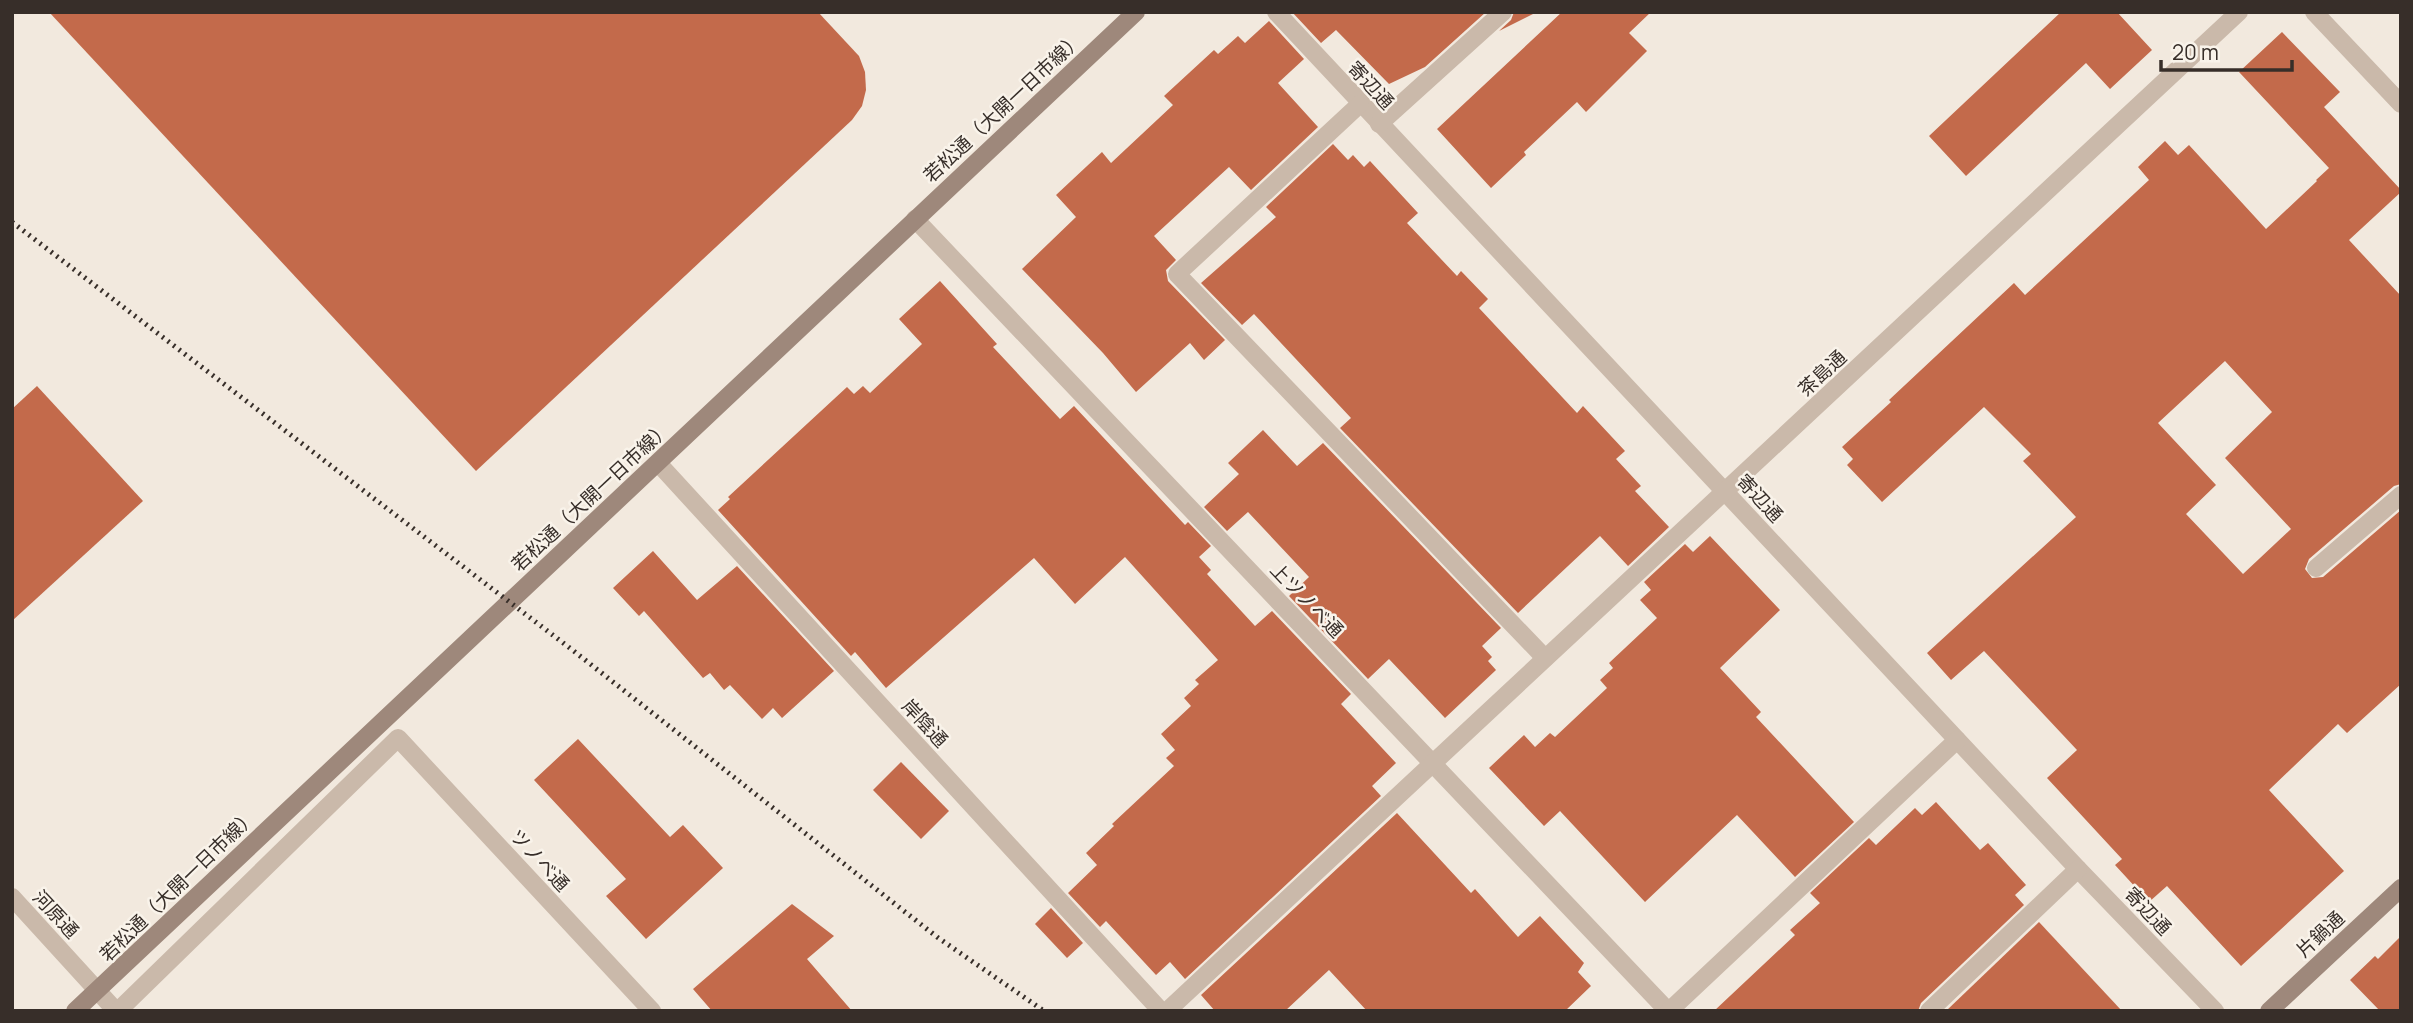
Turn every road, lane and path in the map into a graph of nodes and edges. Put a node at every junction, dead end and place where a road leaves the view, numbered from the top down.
1 (1136, 12) edge
2 (1276, 12) edge
3 (1503, 12) edge
4 (2239, 12) edge
5 (2314, 12) edge
6 (1360, 104) junction
7 (2401, 104) edge
8 (1379, 124) junction
9 (915, 219) junction
10 (658, 463) junction
11 (1726, 492) junction
12 (2401, 495) edge
13 (2316, 568) dead end
14 (1545, 658) junction
15 (1957, 740) junction
16 (1433, 764) junction
17 (2078, 869) junction
18 (2401, 888) edge
19 (12, 897) edge
20 (98, 990) junction
21 (75, 1011) edge
22 (117, 1011) edge
23 (652, 1011) edge
24 (1161, 1011) edge
25 (1167, 1011) edge
26 (1669, 1011) edge
27 (1929, 1011) edge
28 (2215, 1011) edge
29 (2269, 1011) edge

1 - 9 street, 若松通（大開一日市線）
2 - 6 street, 寄辺通
3 - 8 street
4 - 11 street, 茶島通
5 - 7 street
6 - 8 street, 寄辺通
6 - 14 street
8 - 11 street, 寄辺通
9 - 10 street, 若松通（大開一日市線）
9 - 16 street, 上ツノベ通
10 - 20 street, 若松通（大開一日市線）
10 - 24 street, 岸陰通
11 - 14 street, 茶島通
11 - 15 street, 寄辺通
12 - 13 street
14 - 16 street, 茶島通
15 - 17 street, 寄辺通
15 - 26 street
16 - 25 street
16 - 26 street, 上ツノベ通
17 - 27 street
17 - 28 street, 寄辺通
18 - 29 street, 片鍋通
19 - 20 street, 河原通
20 - 21 street, 若松通（大開一日市線）
20 - 22 street, 河原通
22 - 23 street, ツノベ通

